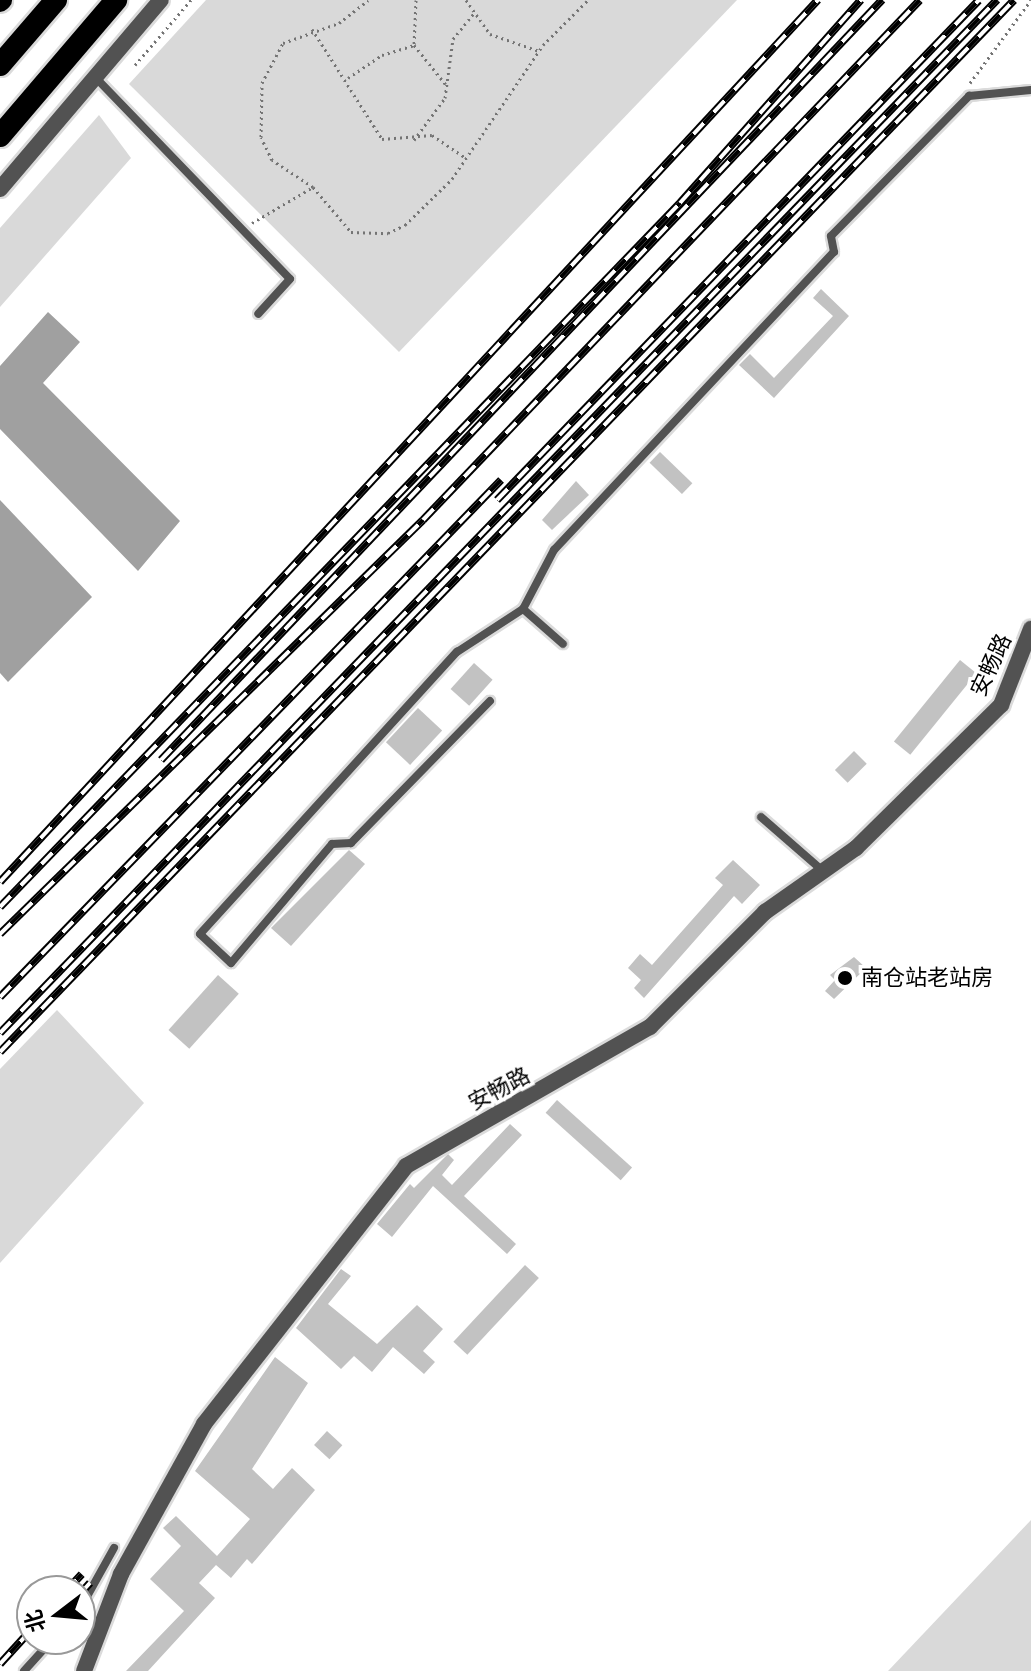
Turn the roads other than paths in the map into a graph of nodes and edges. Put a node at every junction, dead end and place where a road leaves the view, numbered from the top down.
1 (56, 0) edge
2 (116, 0) edge
3 (161, 0) edge
4 (0, 65) edge
5 (96, 78) junction
6 (1031, 90) edge
7 (0, 136) edge
8 (0, 189) edge
9 (258, 314) dead end
10 (523, 609) junction
11 (1031, 629) edge
12 (563, 644) dead end
13 (490, 701) dead end
14 (761, 817) dead end
15 (823, 871) junction
16 (114, 1548) dead end
17 (96, 1580) edge
18 (38, 1655) edge
19 (24, 1671) edge
20 (84, 1671) edge

1 - 4 highway
2 - 7 highway
3 - 5 street
5 - 8 street
5 - 9 lane
6 - 10 lane
10 - 12 lane
10 - 13 lane
11 - 15 street, 安畅路
14 - 15 lane
15 - 20 street, 安畅路
16 - 17 lane
18 - 19 lane

